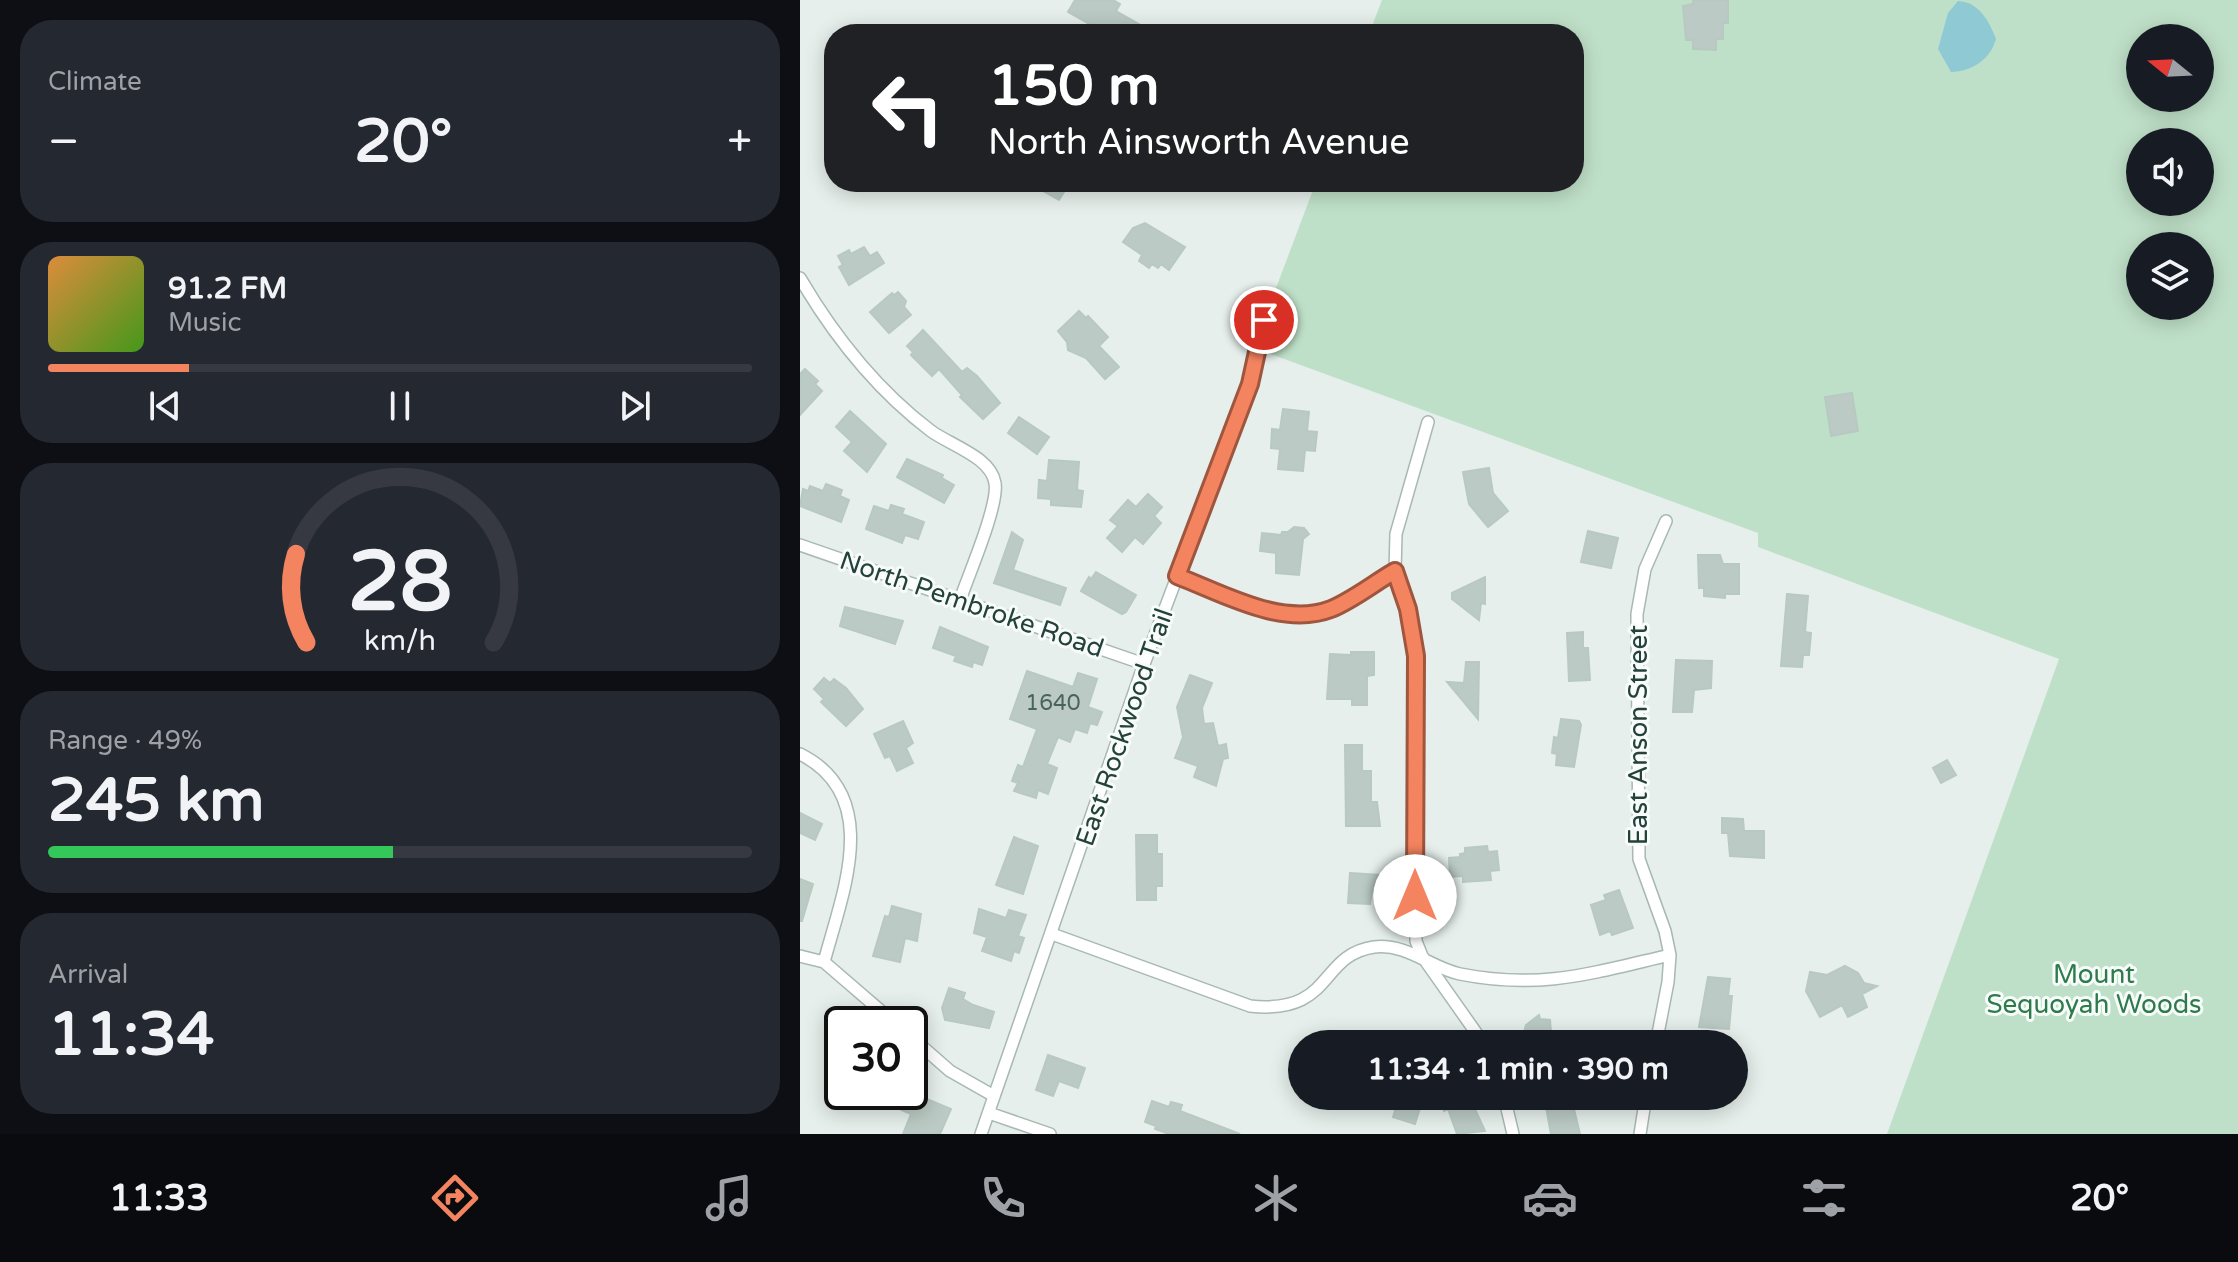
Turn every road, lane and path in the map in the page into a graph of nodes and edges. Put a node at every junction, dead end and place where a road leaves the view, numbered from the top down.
1 (800, 278) edge
2 (1264, 320) dead end
3 (1428, 422) dead end
4 (1666, 521) dead end
5 (800, 545) edge
6 (1395, 571) junction
7 (1177, 576) junction
8 (960, 600) junction
9 (1144, 664) junction
10 (800, 754) edge
11 (1052, 934) junction
12 (1670, 955) junction
13 (800, 956) edge
14 (1422, 956) junction
15 (824, 962) junction
16 (875, 1006) edge
17 (1474, 1030) edge
18 (1659, 1030) edge
19 (928, 1052) edge
20 (994, 1096) junction
21 (1507, 1110) edge
22 (1644, 1110) edge
23 (989, 1113) junction
24 (981, 1134) edge
25 (1050, 1134) edge
26 (1513, 1134) edge
27 (1640, 1134) edge

1 - 8 street
2 - 7 street, East Rockwood Trail
3 - 6 street
4 - 12 street, East Anson Street
5 - 8 street, North Pembroke Road
6 - 7 street
6 - 14 street
7 - 9 street, East Rockwood Trail
8 - 9 street, North Pembroke Road
9 - 11 street, East Rockwood Trail
10 - 15 street
11 - 14 street
11 - 20 street, East Rockwood Trail
12 - 14 street
12 - 18 street, East Anson Street
13 - 15 street
14 - 17 street
15 - 16 street
19 - 20 street
20 - 23 street, East Rockwood Trail
21 - 26 street
22 - 27 street
23 - 24 street, East Rockwood Trail
23 - 25 street

